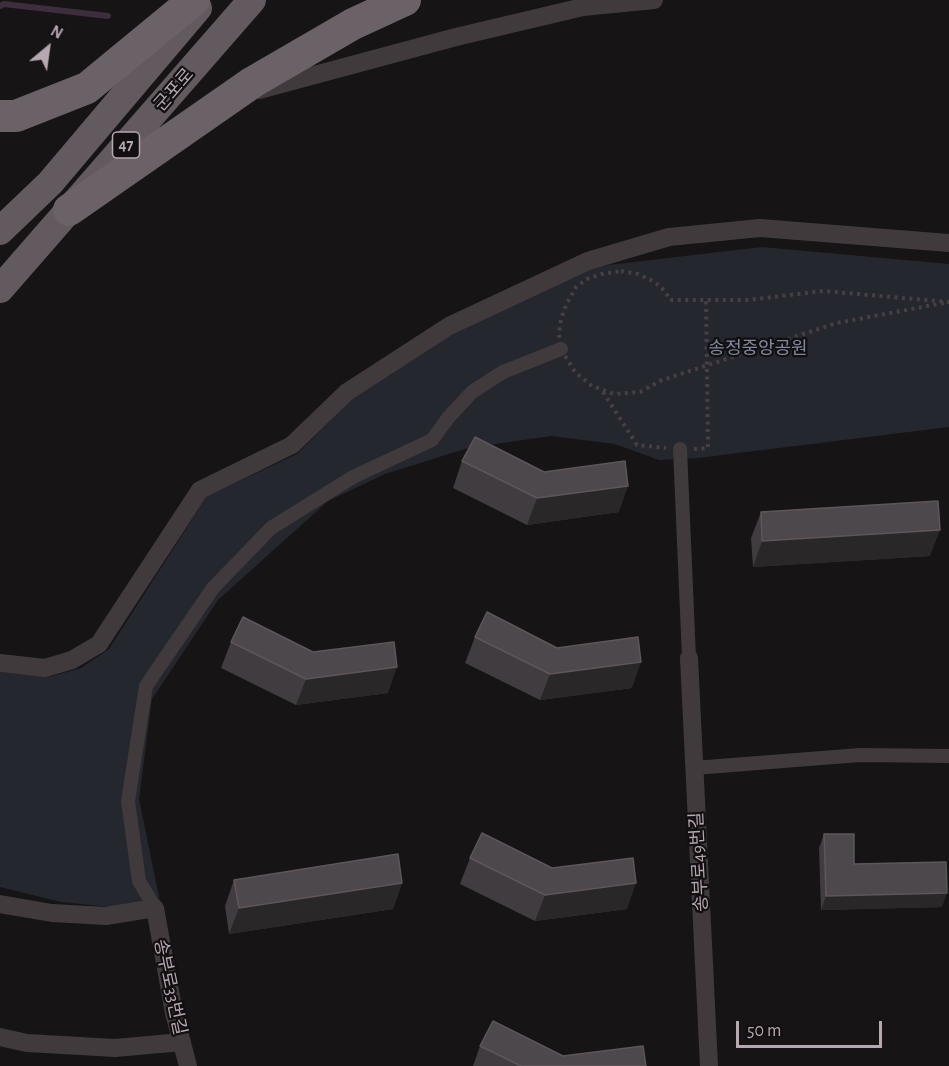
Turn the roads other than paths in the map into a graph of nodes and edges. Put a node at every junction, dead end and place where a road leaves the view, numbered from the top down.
1 (194, 0) edge
2 (205, 0) edge
3 (252, 0) edge
4 (405, 0) edge
5 (654, 0) edge
6 (230, 98) junction
7 (0, 116) edge
8 (69, 210) junction
9 (0, 231) edge
10 (949, 243) edge
11 (0, 289) edge
12 (561, 350) road end
13 (680, 449) road end
14 (689, 658) joint
15 (0, 663) edge
16 (949, 756) edge
17 (694, 768) junction
18 (0, 904) edge
19 (155, 908) junction
20 (0, 1037) edge
21 (182, 1042) junction
22 (188, 1066) edge
23 (710, 1066) edge

1 - 7 highway
2 - 9 highway, 군포로 / 47
3 - 8 highway, 군포로 / 47
4 - 6 highway
5 - 6 street
6 - 8 highway
8 - 11 highway, 군포로 / 47
10 - 15 street
12 - 19 street
13 - 14 street
14 - 17 street, 송부로49번길
16 - 17 street
17 - 23 street, 송부로49번길
18 - 19 street
19 - 21 street, 송부로33번길
20 - 21 street
21 - 22 street, 송부로33번길

